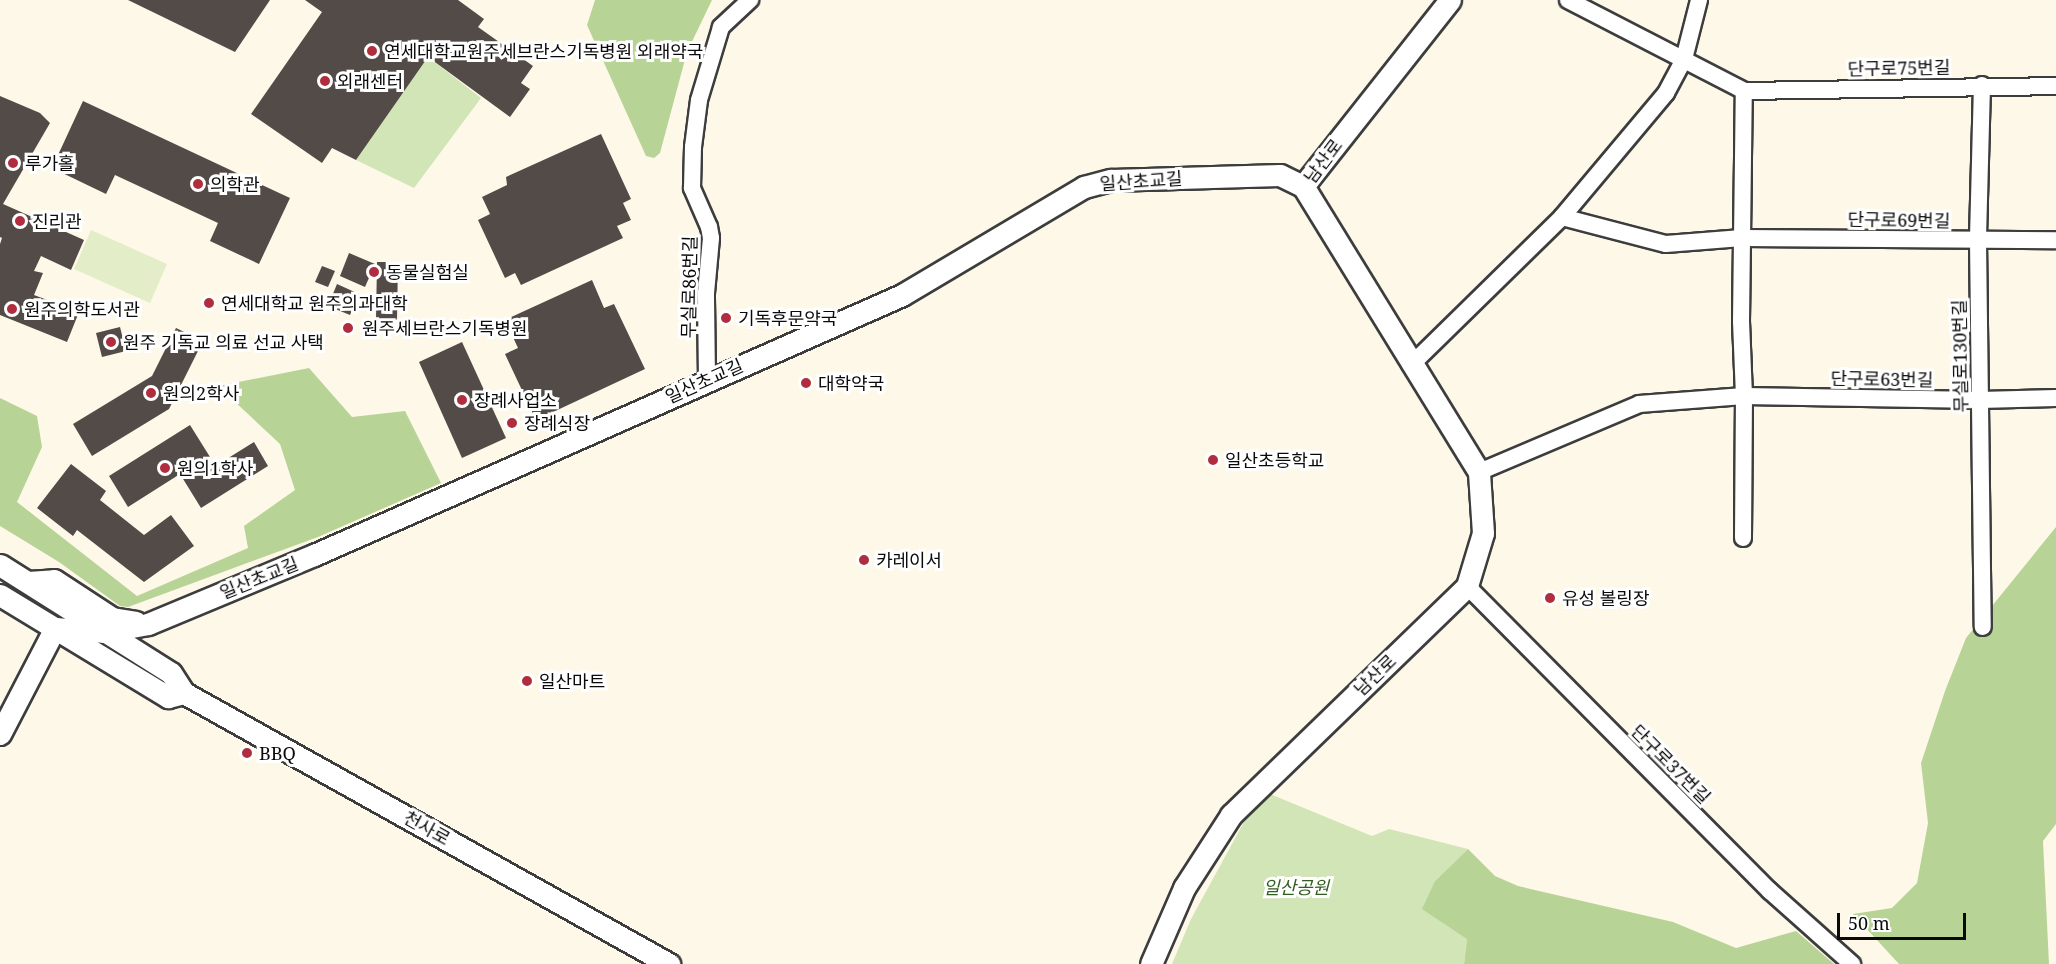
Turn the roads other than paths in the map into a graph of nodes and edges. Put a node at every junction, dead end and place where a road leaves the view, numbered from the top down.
1 (750, 0) edge
2 (1450, 0) edge
3 (1568, 0) edge
4 (1699, 0) edge
5 (1684, 59) junction
6 (1982, 85) junction
7 (2056, 86) edge
8 (1744, 91) junction
9 (1303, 186) junction
10 (1562, 217) junction
11 (1742, 238) junction
12 (2056, 240) edge
13 (1978, 241) junction
14 (1411, 365) junction
15 (706, 380) junction
16 (1744, 396) junction
17 (2056, 398) edge
18 (1980, 400) junction
19 (1479, 472) junction
20 (1743, 538) dead end
21 (0, 565) edge
22 (28, 582) junction
23 (1467, 586) junction
24 (0, 594) edge
25 (148, 624) junction
26 (1983, 627) dead end
27 (55, 628) junction
28 (105, 632) junction
29 (184, 693) junction
30 (0, 734) edge
31 (669, 964) edge
32 (1151, 964) edge
33 (1852, 964) edge

1 - 15 street, 무실로86번길
2 - 9 street, 남산로
3 - 5 street, 단구로75번길
4 - 5 street
5 - 8 street, 단구로75번길
5 - 10 street
6 - 7 street, 단구로75번길
6 - 8 street, 단구로75번길
6 - 13 street, 무실로130번길
8 - 11 street
9 - 14 street, 남산로
9 - 15 street, 일산초교길
10 - 11 street, 단구로69번길
10 - 14 street
11 - 13 street, 단구로69번길
11 - 16 street
12 - 13 street, 단구로69번길
13 - 18 street, 무실로130번길
14 - 19 street, 남산로
15 - 25 street, 일산초교길
16 - 18 street, 단구로63번길
16 - 19 street, 단구로63번길
16 - 20 street
17 - 18 street, 단구로63번길
18 - 26 street, 무실로130번길
19 - 23 street, 남산로
21 - 22 street, 천사로
22 - 25 street
22 - 28 street, 천사로
23 - 32 street, 남산로
23 - 33 street, 단구로37번길
24 - 27 street, 천사로
25 - 28 street, 일산초교길
27 - 28 street
27 - 29 street, 천사로
27 - 30 street
28 - 29 street, 천사로
29 - 31 street, 천사로

